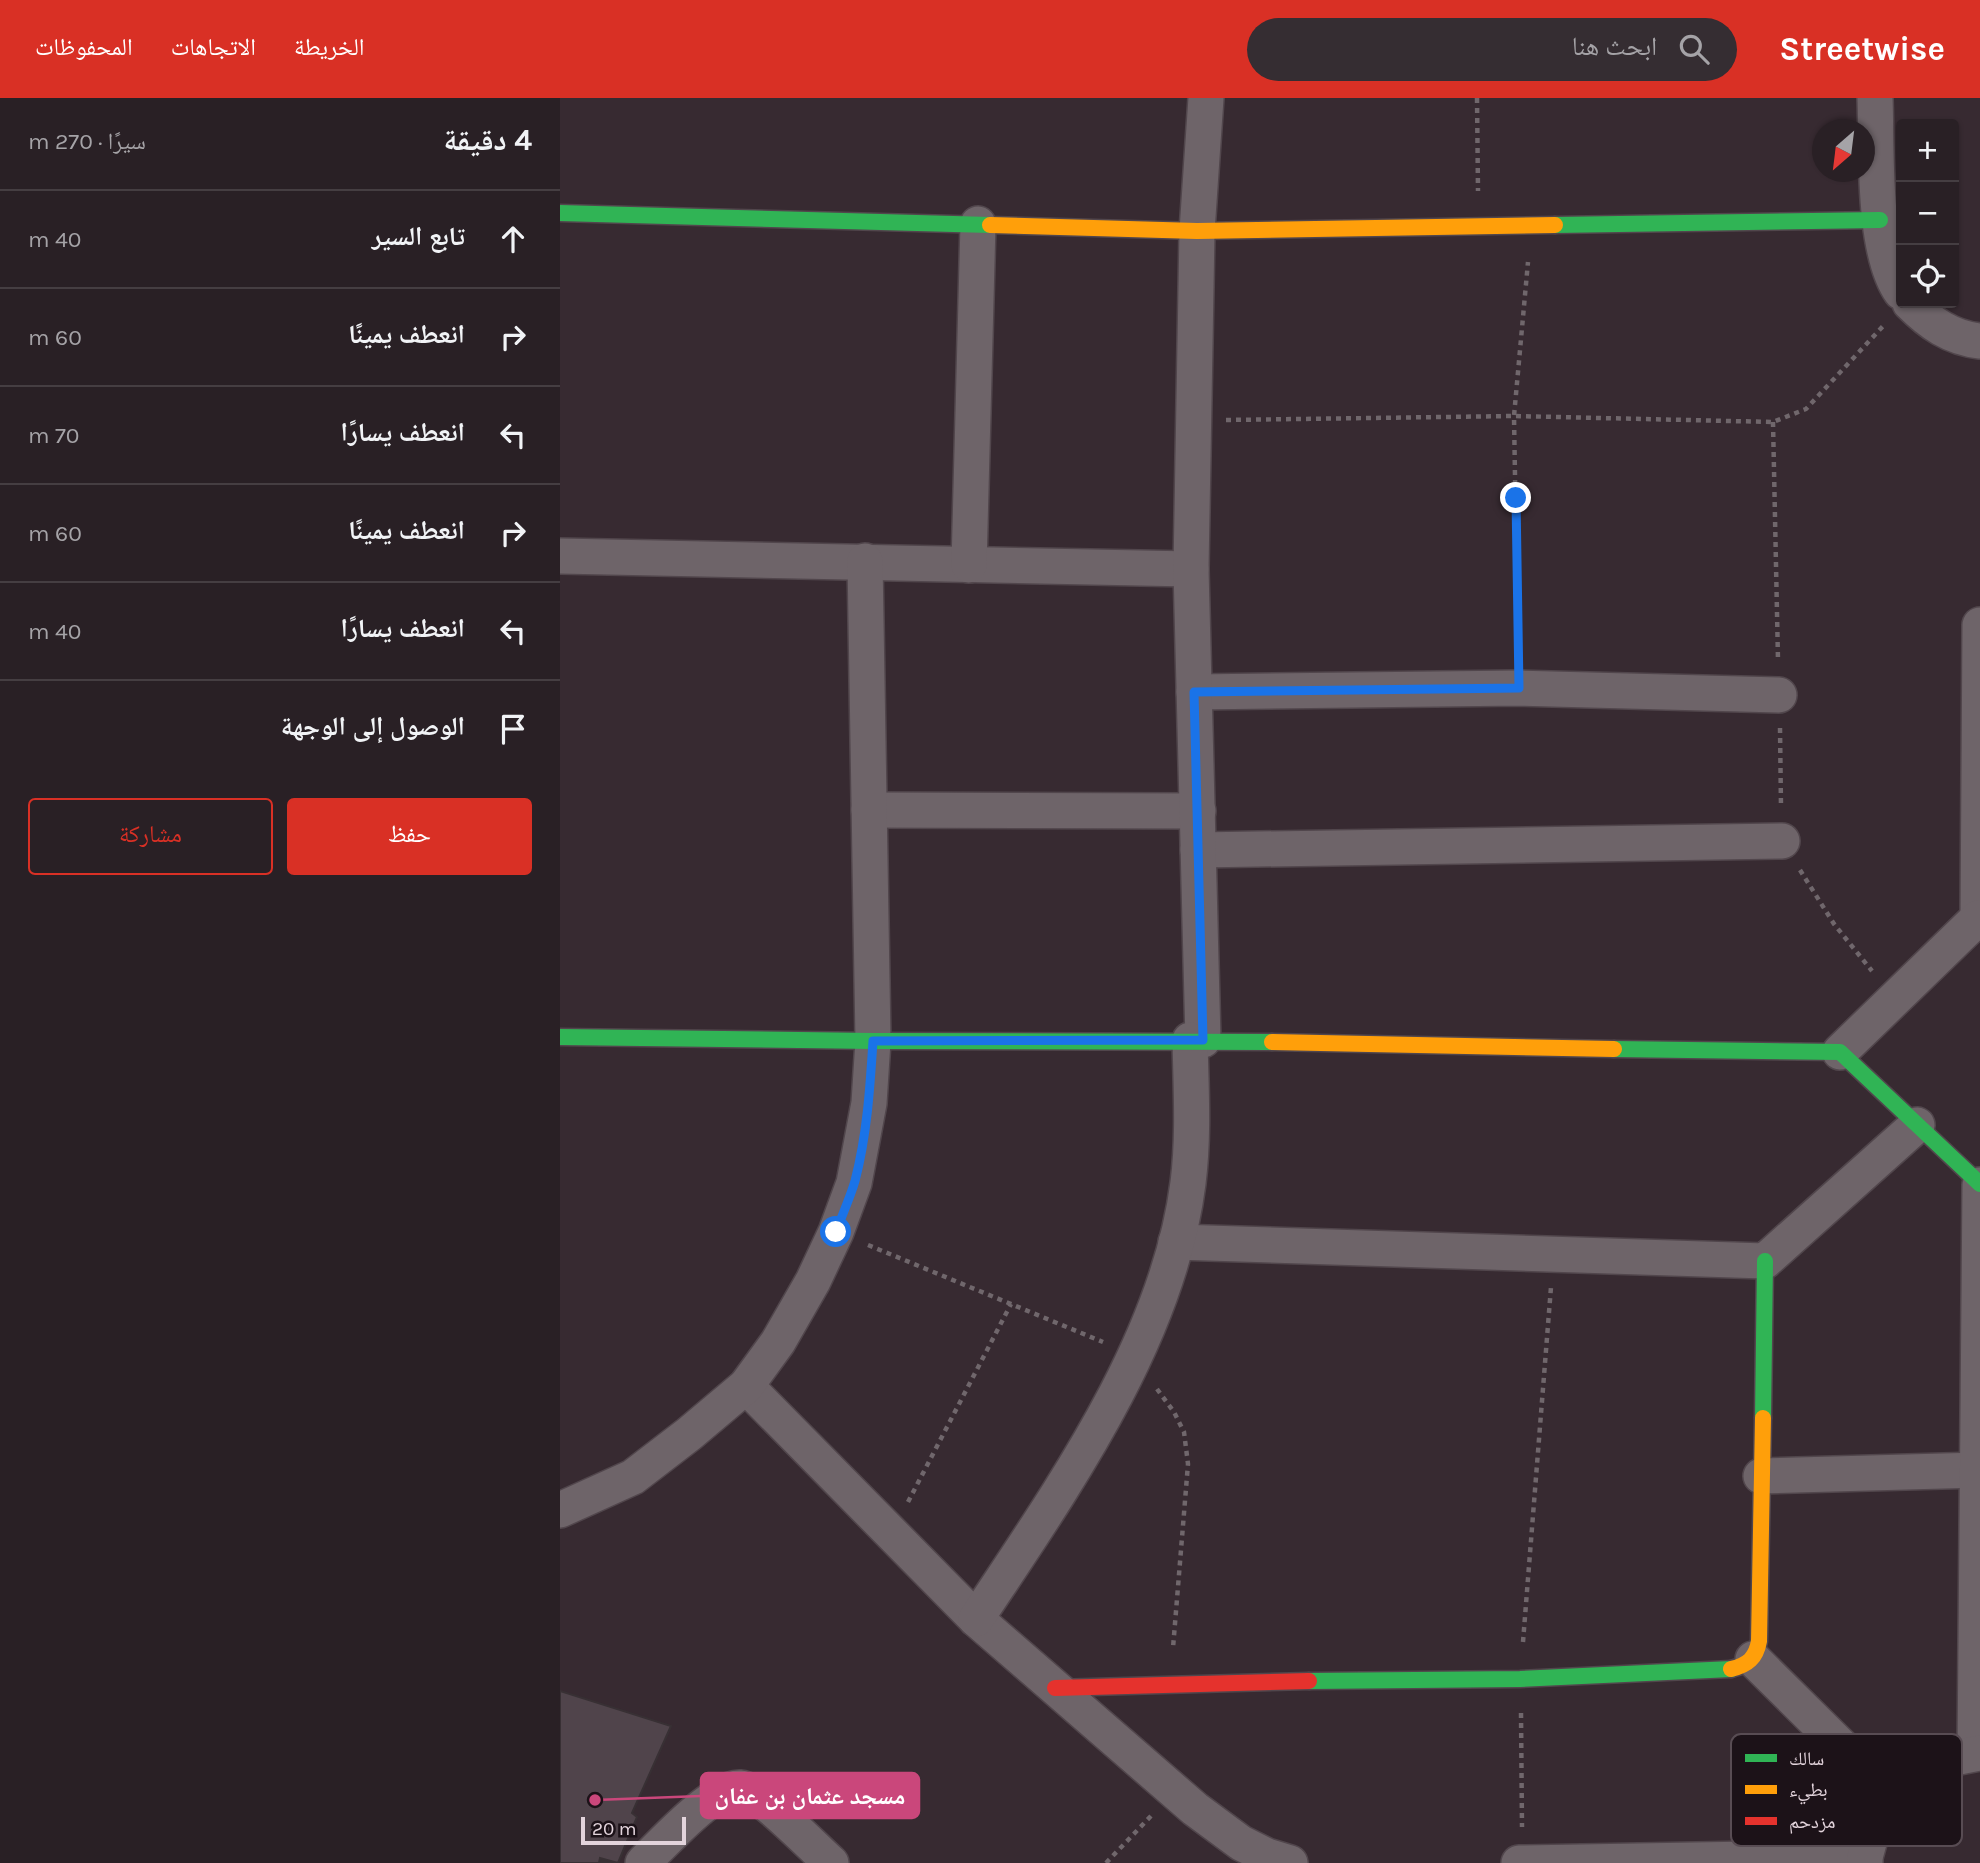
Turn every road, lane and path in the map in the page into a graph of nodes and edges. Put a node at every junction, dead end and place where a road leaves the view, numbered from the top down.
1 (1206, 98) edge
2 (1477, 98) edge
3 (1875, 98) edge
4 (560, 213) edge
5 (1880, 220) junction
6 (978, 225) junction
7 (1532, 225) junction
8 (1479, 227) junction
9 (1198, 231) junction
10 (1896, 291) edge
11 (1897, 308) edge
12 (1903, 308) edge
13 (1980, 341) edge
14 (1514, 416) junction
15 (1194, 421) junction
16 (560, 556) edge
17 (865, 561) junction
18 (969, 565) junction
19 (1191, 569) junction
20 (1980, 625) edge
21 (1519, 688) junction
22 (1194, 692) junction
23 (1779, 695) dead end
24 (869, 810) junction
25 (1198, 811) junction
26 (1782, 841) dead end
27 (1198, 850) junction
28 (1979, 919) edge
29 (560, 1037) edge
30 (1196, 1040) junction
31 (873, 1041) junction
32 (1840, 1052) junction
33 (1917, 1125) junction
34 (1980, 1185) edge
35 (836, 1232) junction
36 (1176, 1241) junction
37 (1553, 1255) junction
38 (1766, 1261) junction
39 (1012, 1304) junction
40 (1135, 1355) junction
41 (746, 1386) junction
42 (1978, 1470) edge
43 (1761, 1476) junction
44 (560, 1510) edge
45 (892, 1534) junction
46 (1978, 1577) edge
47 (976, 1619) junction
48 (1753, 1659) junction
49 (1520, 1679) junction
50 (1169, 1684) junction
51 (1055, 1688) junction
52 (1828, 1734) edge
53 (1977, 1753) edge
54 (1175, 1792) junction
55 (1865, 1860) edge
56 (643, 1863) edge
57 (831, 1863) edge
58 (1106, 1863) edge
59 (1290, 1863) edge
60 (1521, 1863) edge

1 - 9 street
2 - 8 path
3 - 5 street
4 - 6 street
5 - 7 street
5 - 10 street
6 - 9 street
6 - 18 street
7 - 8 street
7 - 14 path
8 - 9 street
9 - 15 street
11 - 14 path
12 - 13 street
14 - 15 path
14 - 21 path
15 - 19 street
16 - 17 street
17 - 18 street
17 - 24 street
18 - 19 street
19 - 22 street
20 - 28 street
21 - 22 street
21 - 23 street
22 - 25 street
24 - 25 street
24 - 31 street
25 - 27 street
26 - 27 street
27 - 30 street
28 - 32 street
29 - 31 street
30 - 31 street
30 - 32 street
30 - 36 street
31 - 35 street
32 - 33 street
33 - 34 street
33 - 38 street
34 - 42 street
35 - 39 path
35 - 41 street
36 - 37 street
36 - 40 street
37 - 38 street
37 - 49 path
38 - 43 street
39 - 40 path
39 - 45 path
40 - 47 street
40 - 50 path
41 - 44 street
41 - 45 street
42 - 43 street
42 - 46 street
43 - 48 street
45 - 47 street
46 - 53 street
47 - 51 street
48 - 49 street
48 - 52 street
49 - 50 street
49 - 60 path
50 - 51 street
51 - 54 street
54 - 58 path
54 - 59 street
55 - 60 street
56 - 57 street

